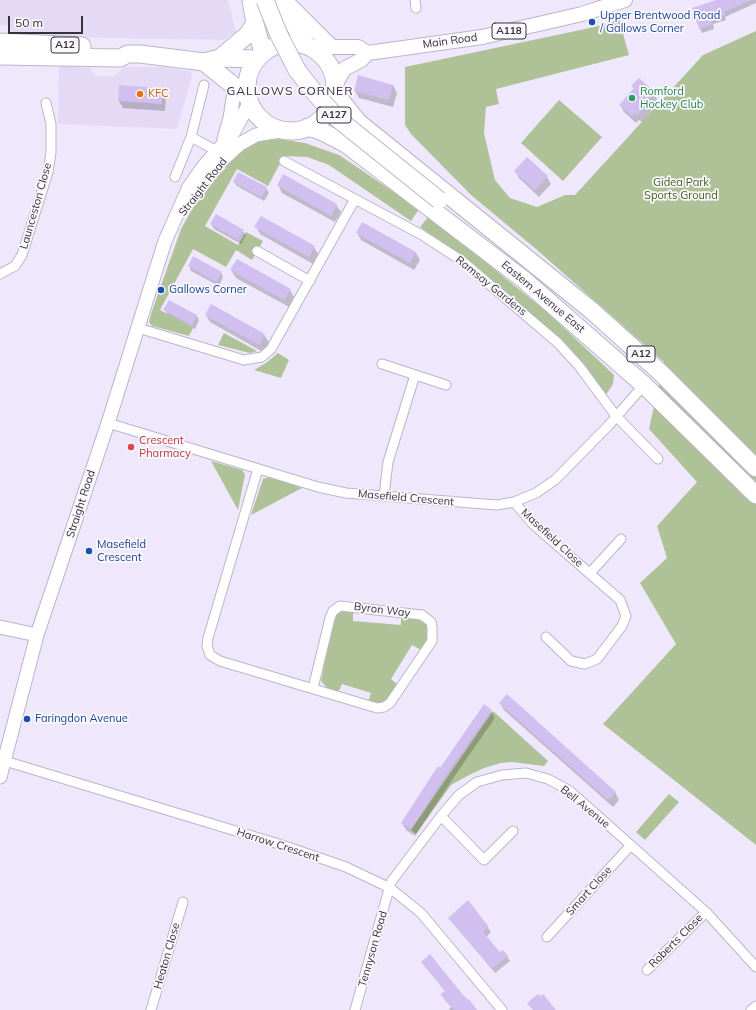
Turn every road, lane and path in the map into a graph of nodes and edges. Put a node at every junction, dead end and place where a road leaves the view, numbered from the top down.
1 (251, 0) edge
2 (265, 0) edge
3 (278, 0) edge
4 (285, 0) edge
5 (625, 0) edge
6 (255, 24) junction
7 (0, 42) edge
8 (309, 46) junction
9 (331, 46) junction
10 (368, 52) junction
11 (128, 54) junction
12 (0, 56) edge
13 (260, 56) junction
14 (212, 60) junction
15 (204, 85) dead end
16 (234, 86) junction
17 (335, 88) junction
18 (250, 100) junction
19 (46, 103) dead end
20 (308, 127) junction
21 (286, 130) junction
22 (191, 137) junction
23 (217, 151) junction
24 (284, 161) dead end
25 (175, 177) dead end
26 (355, 199) junction
27 (439, 200) junction
28 (168, 232) junction
29 (518, 249) junction
30 (257, 251) dead end
31 (0, 274) edge
32 (523, 279) junction
33 (310, 281) junction
34 (138, 328) junction
35 (382, 364) dead end
36 (415, 375) junction
37 (446, 385) dead end
38 (644, 385) junction
39 (616, 416) junction
40 (108, 423) junction
41 (658, 459) dead end
42 (756, 468) edge
43 (258, 469) junction
44 (756, 495) edge
45 (384, 496) junction
46 (514, 502) junction
47 (621, 539) dead end
48 (590, 573) junction
49 (0, 627) edge
50 (37, 635) junction
51 (546, 637) dead end
52 (313, 688) junction
53 (5, 760) junction
54 (0, 777) edge
55 (441, 816) junction
56 (513, 831) dead end
57 (631, 845) junction
58 (390, 888) junction
59 (183, 902) dead end
60 (706, 912) junction
61 (547, 937) dead end
62 (756, 967) edge
63 (647, 970) dead end
64 (756, 1006) edge
65 (151, 1010) edge
66 (355, 1010) edge
67 (502, 1010) edge
68 (751, 1010) edge

1 - 6 highway
2 - 27 highway, A127, bridge
3 - 8 highway
4 - 9 main road
5 - 10 main road, Main Road / A118
6 - 13 highway
6 - 14 highway
7 - 11 highway, A12
8 - 9 main road, Main Road / A118
8 - 13 highway
8 - 17 highway
9 - 10 main road, Main Road / A118
10 - 17 main road
11 - 12 highway, A12
11 - 14 highway, A12
13 - 14 highway, A12
13 - 18 highway
14 - 16 highway
15 - 22 street
16 - 18 highway
16 - 23 street
17 - 20 highway
17 - 29 highway, Eastern Avenue East / A12
18 - 21 highway
18 - 23 street, Straight Road
19 - 31 street, Launceston Close
20 - 21 highway
20 - 32 highway, Eastern Avenue East / A12
21 - 28 street, Straight Road
22 - 23 street
22 - 25 street
23 - 28 street, Straight Road
24 - 26 street, Ramsay Gardens
26 - 33 street
26 - 39 street, Ramsay Gardens
27 - 29 highway, A127
27 - 32 highway, A127
28 - 34 street, Straight Road
29 - 42 highway, Eastern Avenue East / A12
30 - 33 street
32 - 38 highway, Eastern Avenue East / A12
33 - 34 street
34 - 40 street, Straight Road
35 - 36 street
36 - 37 street
36 - 45 street
38 - 39 street, Masefield Crescent
38 - 44 highway, Eastern Avenue East / A12
39 - 41 street, Ramsay Gardens
39 - 46 street, Masefield Crescent
40 - 43 street, Masefield Crescent
40 - 50 street, Straight Road
43 - 45 street, Masefield Crescent
43 - 52 street, Byron Way
45 - 46 street, Masefield Crescent
46 - 48 street, Masefield Close
47 - 48 street, Masefield Close
48 - 51 street, Masefield Close
49 - 50 street
50 - 53 street, Straight Road
52 - 52 street, Byron Way
53 - 54 street, Straight Road
53 - 58 street, Harrow Crescent
55 - 56 street
55 - 57 street, Bell Avenue
55 - 58 street, Bell Avenue
57 - 60 street, Bell Avenue
57 - 61 street, Smart Close
58 - 66 street, Tennyson Road
58 - 67 street, Harrow Crescent
59 - 65 street, Heaton Close
60 - 62 street, Bell Avenue
60 - 63 street, Roberts Close
64 - 68 street

